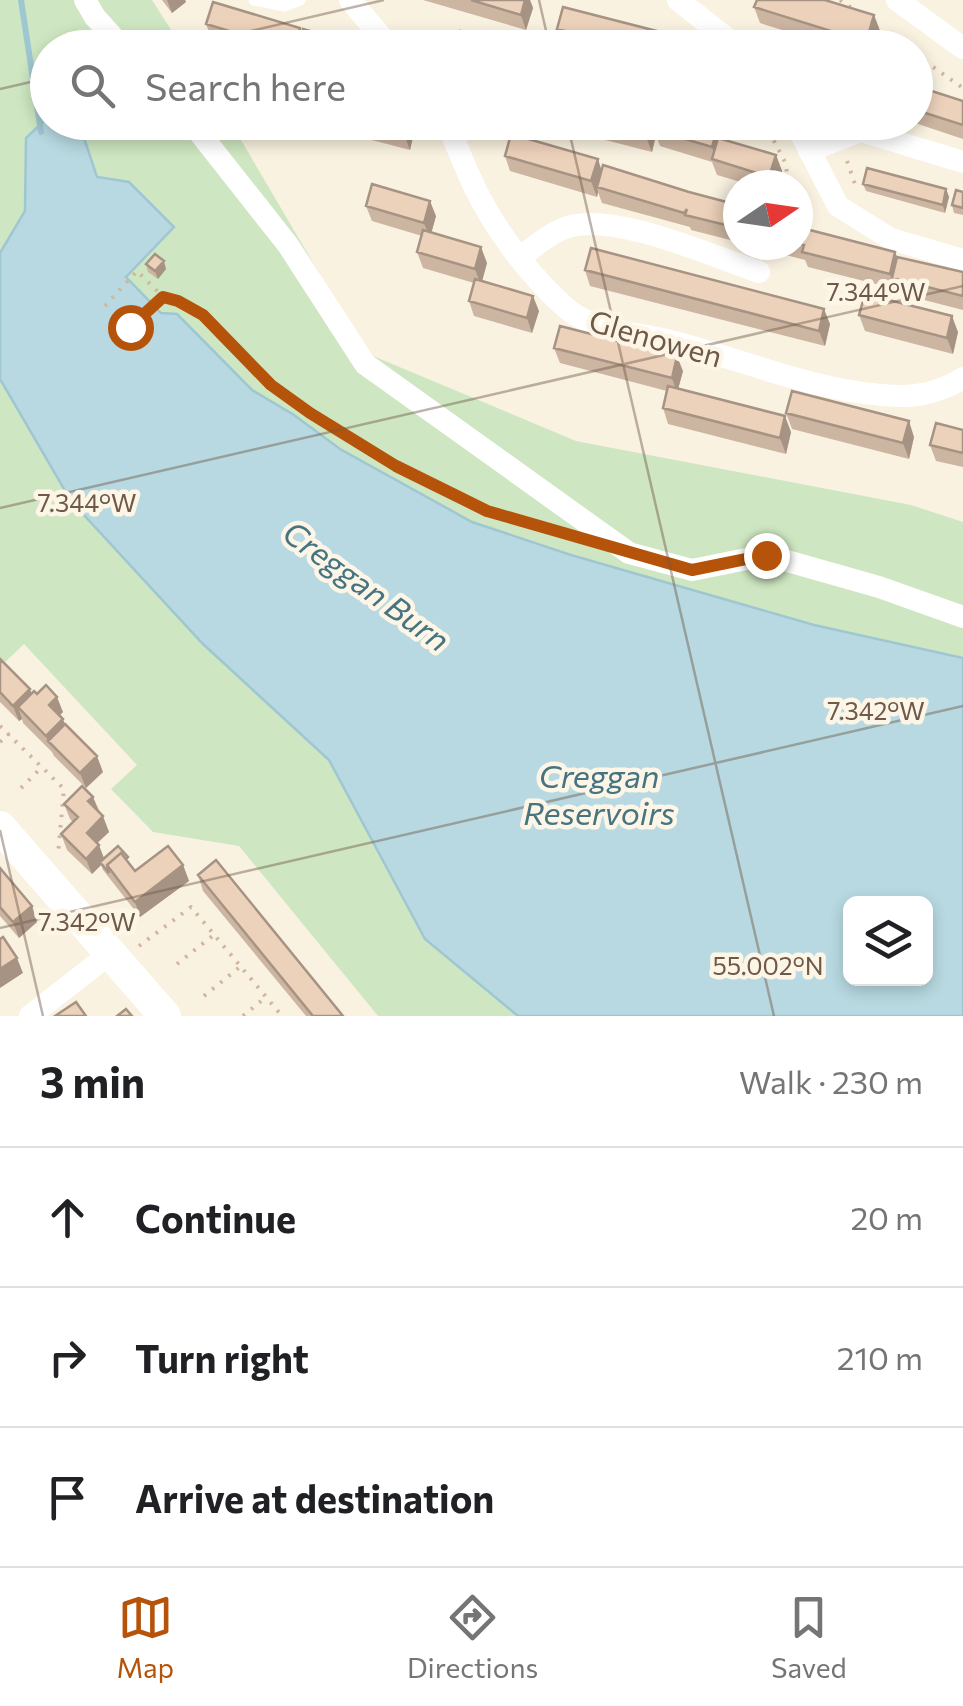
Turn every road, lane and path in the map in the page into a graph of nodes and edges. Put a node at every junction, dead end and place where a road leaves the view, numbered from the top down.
1 (86, 0) edge
2 (254, 0) edge
3 (300, 0) edge
4 (350, 0) edge
5 (678, 0) edge
6 (840, 0) edge
7 (897, 0) edge
8 (853, 10) edge
9 (866, 19) edge
10 (107, 30) edge
11 (375, 30) edge
12 (716, 30) edge
13 (881, 30) edge
14 (963, 48) edge
15 (933, 68) edge
16 (963, 88) edge
17 (205, 140) edge
18 (455, 140) edge
19 (773, 140) edge
20 (804, 140) edge
21 (839, 140) edge
22 (891, 140) edge
23 (810, 151) junction
24 (963, 162) edge
25 (787, 170) edge
26 (521, 257) junction
27 (963, 260) edge
28 (759, 272) dead end
29 (163, 297) junction
30 (105, 306) dead end
31 (130, 327) dead end
32 (963, 378) edge
33 (576, 537) dead end
34 (963, 617) edge
35 (0, 726) edge
36 (9, 734) junction
37 (0, 742) edge
38 (42, 767) junction
39 (21, 788) dead end
40 (0, 826) edge
41 (57, 864) dead end
42 (215, 934) junction
43 (124, 951) junction
44 (177, 964) dead end
45 (241, 966) junction
46 (204, 996) dead end
47 (266, 996) junction
48 (30, 1016) edge
49 (165, 1016) edge
50 (243, 1016) edge
51 (282, 1016) edge

1 - 10 street
2 - 3 lane
4 - 11 street
5 - 12 street
6 - 8 path
7 - 14 street
9 - 13 path
15 - 16 path
17 - 34 street
18 - 26 street, Glenowen
19 - 25 path
20 - 23 street
21 - 23 street
22 - 24 street
23 - 27 street
26 - 28 street
26 - 32 street, Glenowen
29 - 30 path
29 - 31 path
29 - 33 path
35 - 36 path
36 - 37 path
36 - 38 path
38 - 39 path
38 - 41 path
40 - 43 street
42 - 43 path
42 - 44 path
42 - 45 path
43 - 48 street
43 - 49 street
45 - 46 path
45 - 47 path
47 - 50 path
47 - 51 path

